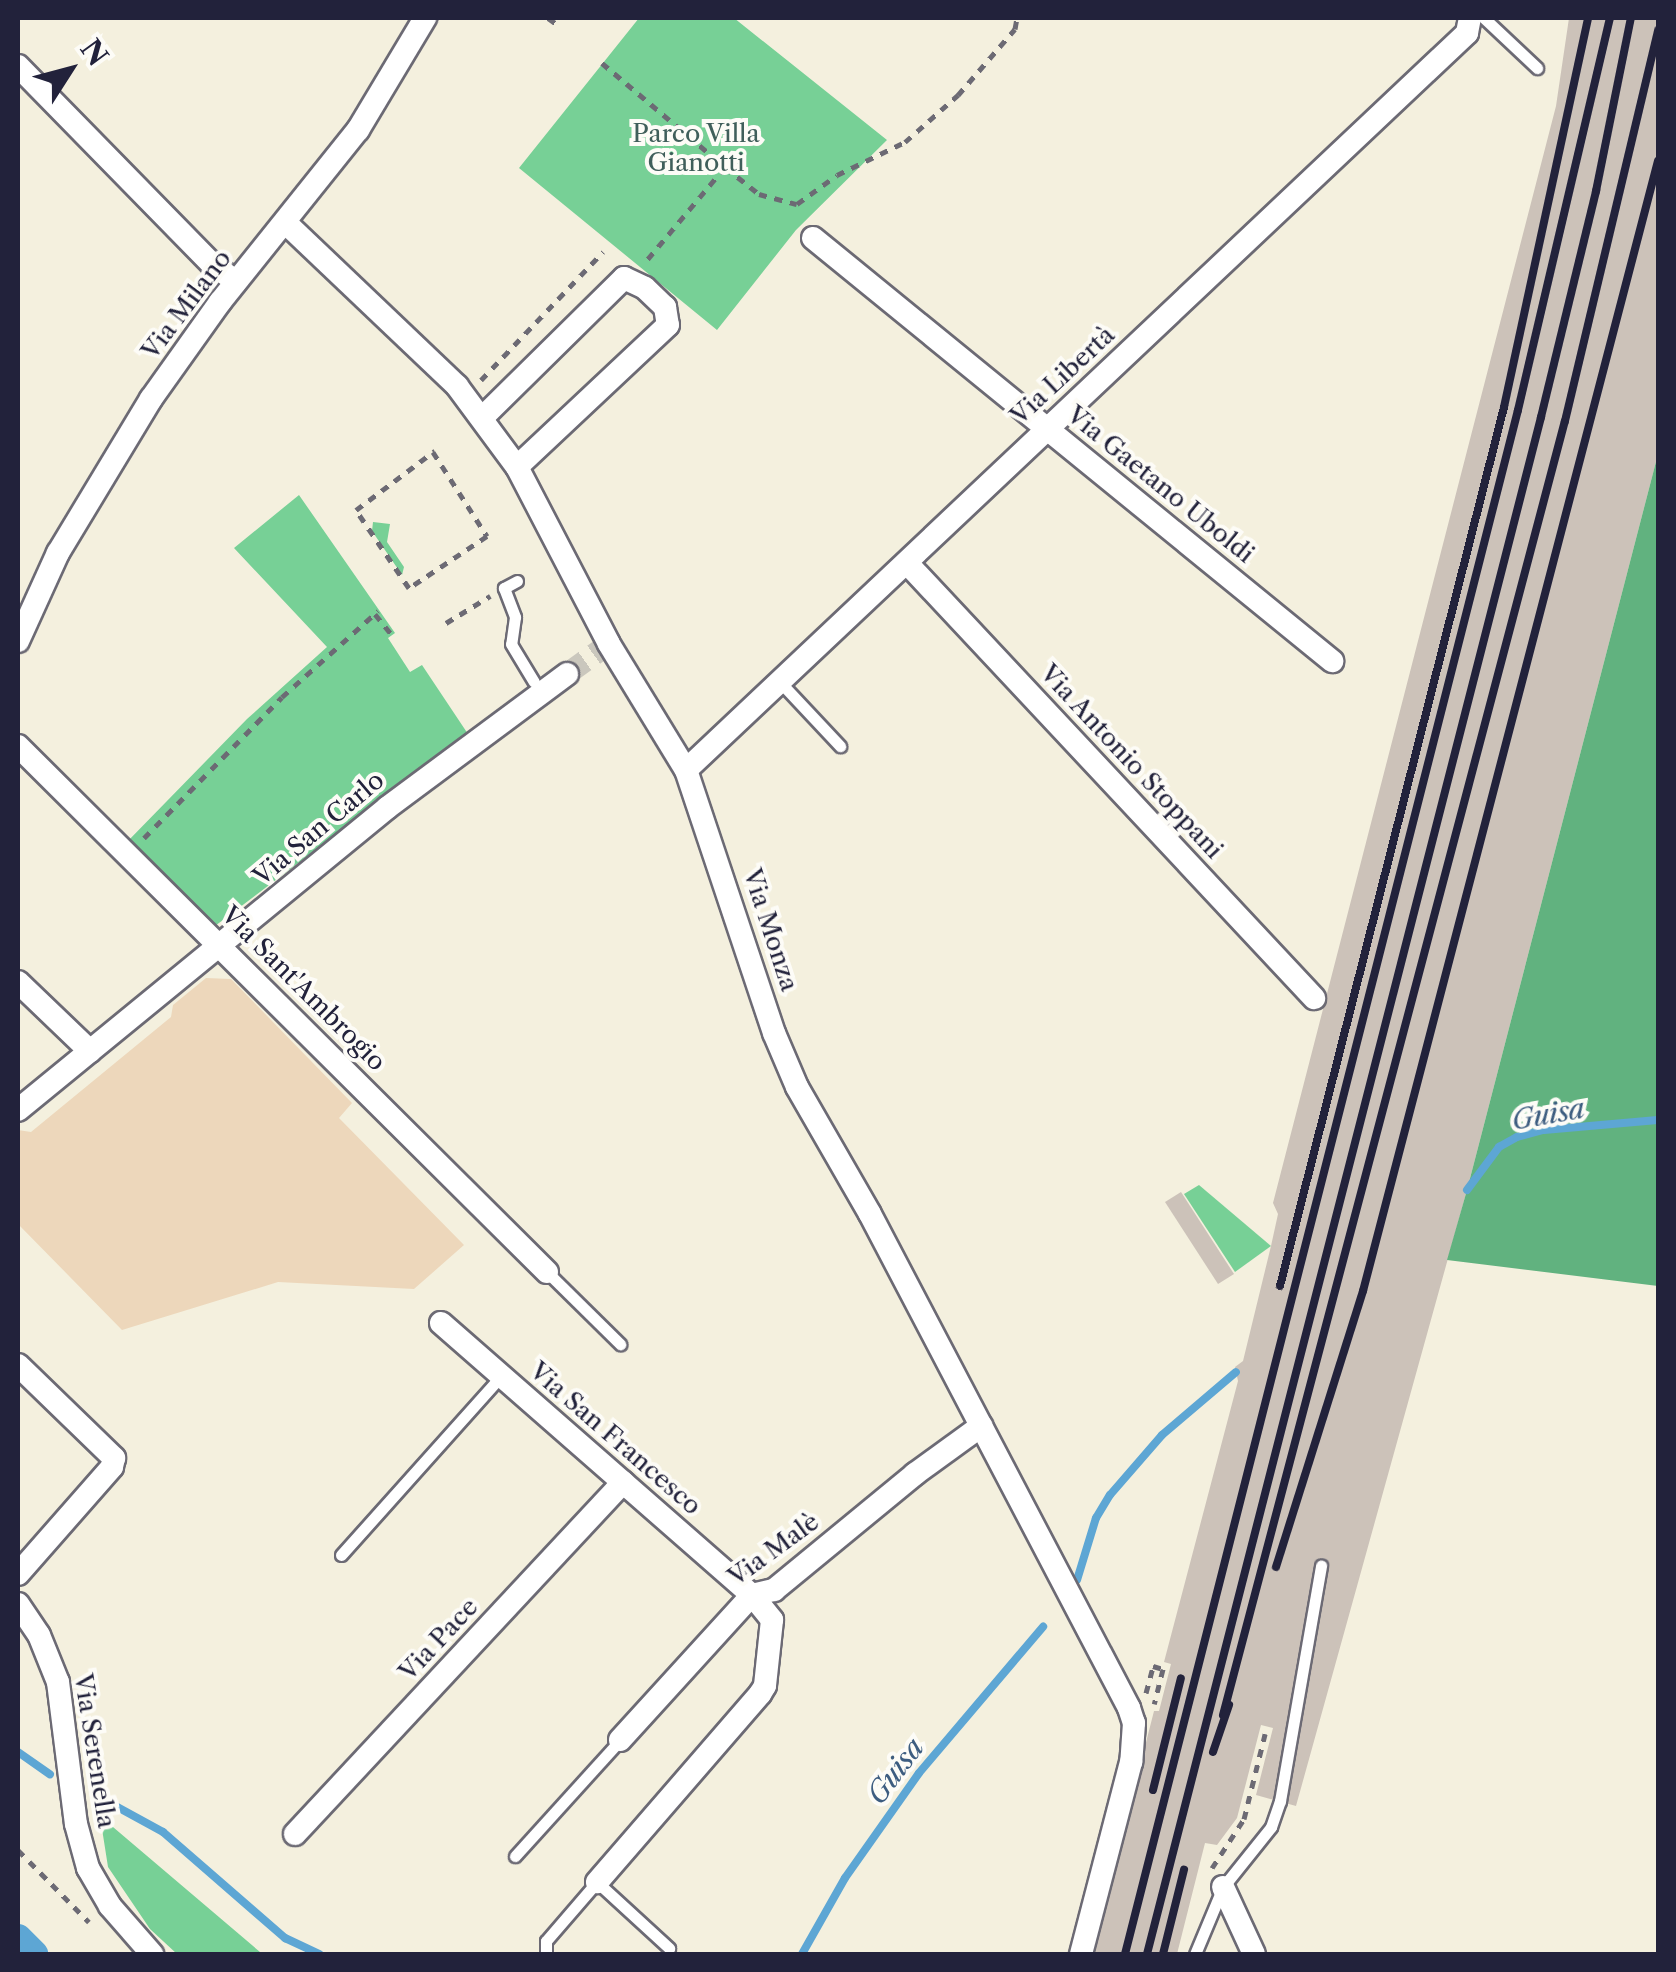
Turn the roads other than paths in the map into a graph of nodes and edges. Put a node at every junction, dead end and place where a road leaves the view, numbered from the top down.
1 (1470, 18) edge
2 (1484, 18) edge
3 (418, 20) edge
4 (18, 66) edge
5 (1538, 68) dead end
6 (287, 224) junction
7 (813, 238) dead end
8 (236, 282) junction
9 (483, 417) junction
10 (1047, 428) junction
11 (517, 468) junction
12 (907, 563) junction
13 (517, 581) dead end
14 (18, 641) edge
15 (1332, 661) dead end
16 (567, 674) tunnel mouth
17 (534, 682) dead end
18 (780, 682) junction
19 (18, 746) edge
20 (840, 746) dead end
21 (686, 770) junction
22 (222, 946) junction
23 (18, 982) edge
24 (1314, 998) dead end
25 (90, 1052) junction
26 (18, 1110) edge
27 (548, 1272) joint
28 (441, 1323) dead end
29 (620, 1344) dead end
30 (18, 1365) edge
31 (500, 1376) junction
32 (982, 1426) junction
33 (623, 1482) junction
34 (341, 1555) dead end
35 (1321, 1566) dead end
36 (18, 1574) edge
37 (752, 1595) junction
38 (18, 1604) edge
39 (620, 1740) joint
40 (295, 1834) dead end
41 (516, 1856) dead end
42 (597, 1882) junction
43 (1223, 1887) junction
44 (669, 1948) dead end
45 (152, 1954) edge
46 (546, 1954) edge
47 (1081, 1954) edge
48 (1195, 1954) edge
49 (1254, 1954) edge

1 - 10 street, Via Libertà
2 - 5 lane
3 - 6 street, Via Milano
4 - 8 street
6 - 8 street, Via Milano
6 - 9 street, Via Monza
7 - 10 street, Via Gaetano Uboldi
8 - 14 street, Via Milano
9 - 11 street, Via Monza
9 - 11 street
10 - 12 street, Via Libertà
10 - 15 street, Via Gaetano Uboldi
11 - 21 street, Via Monza
12 - 18 street, Via Libertà
12 - 24 street, Via Antonio Stoppani
13 - 17 lane
16 - 22 street, Via San Carlo
18 - 20 lane
18 - 21 street, Via Libertà
19 - 22 street, Via Sant'Ambrogio
21 - 32 street, Via Monza
22 - 25 street, Via San Carlo
22 - 27 street, Via Sant'Ambrogio
23 - 25 street
25 - 26 street, Via San Carlo
27 - 29 lane
28 - 31 street, Via San Francesco
30 - 36 street
31 - 33 street, Via San Francesco
31 - 34 lane
32 - 37 street, Via Malè
32 - 47 street, Via Monza
33 - 37 street, Via San Francesco
33 - 40 street, Via Pace
35 - 43 lane
37 - 39 street, Via Malè
37 - 42 street
38 - 45 street, Via Serenella
39 - 41 lane
42 - 44 lane
42 - 46 lane
43 - 48 lane
43 - 49 street

